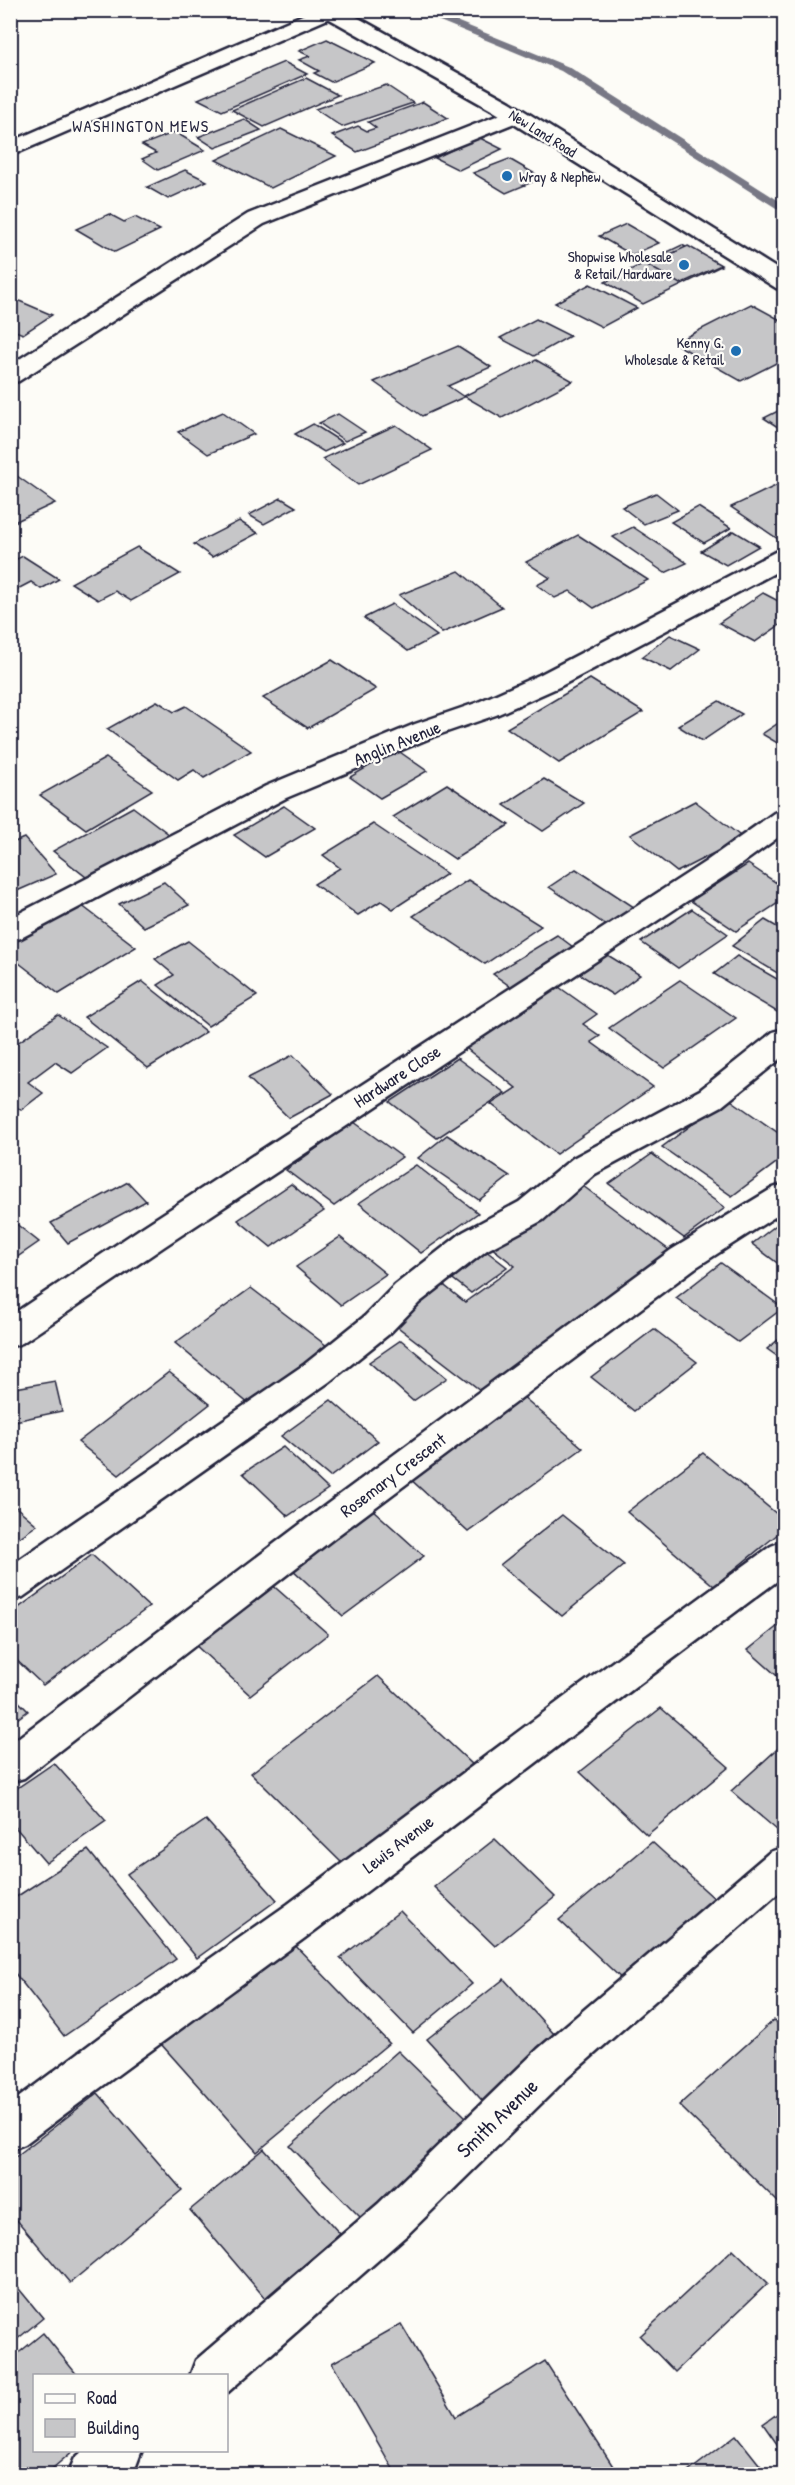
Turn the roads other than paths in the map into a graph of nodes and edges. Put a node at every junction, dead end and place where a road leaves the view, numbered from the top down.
1 (329, 11) edge
2 (514, 115) junction
3 (10, 150) edge
4 (784, 283) edge
5 (10, 376) edge
6 (784, 558) edge
7 (784, 820) edge
8 (10, 931) edge
9 (784, 1040) edge
10 (784, 1196) edge
11 (10, 1334) edge
12 (784, 1556) edge
13 (10, 1586) edge
14 (10, 1766) edge
15 (784, 1864) edge
16 (10, 2130) edge
17 (214, 2374) edge
18 (119, 2452) edge
19 (91, 2475) edge

1 - 2 street, New Land Road
1 - 3 street
2 - 4 street, New Land Road
2 - 5 street
6 - 8 street, Anglin Avenue
7 - 11 street, Hardware Close
9 - 13 street
10 - 14 street, Rosemary Crescent
12 - 16 street, Lewis Avenue
15 - 17 street, Smith Avenue
18 - 19 street

